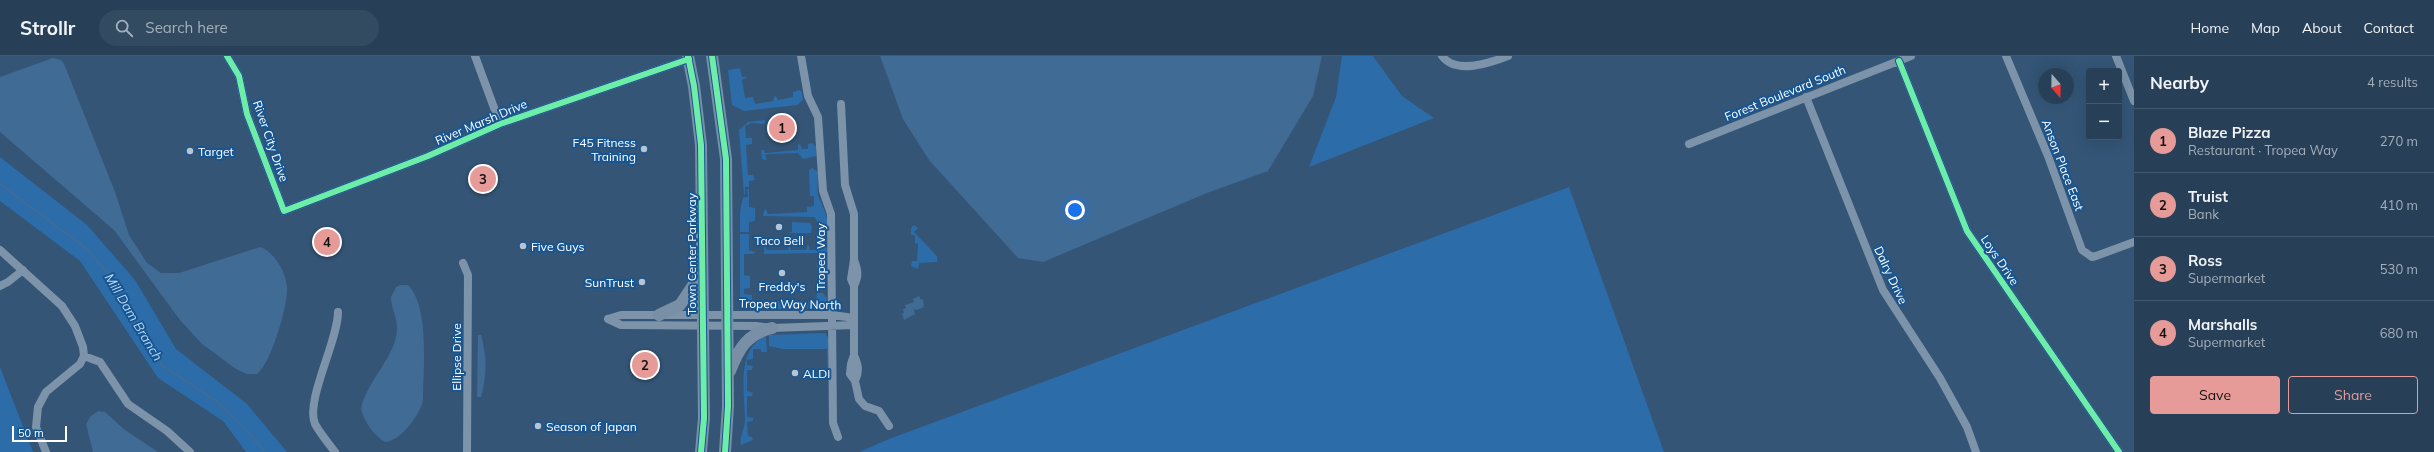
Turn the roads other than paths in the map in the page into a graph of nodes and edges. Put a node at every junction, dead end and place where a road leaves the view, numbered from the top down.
1 (228, 56) edge
2 (475, 56) edge
3 (712, 56) edge
4 (801, 56) edge
5 (1442, 56) edge
6 (1508, 56) edge
7 (1911, 56) edge
8 (2006, 56) edge
9 (2116, 56) edge
10 (688, 58) edge
11 (1899, 61) junction
12 (1806, 97) junction
13 (2134, 101) edge
14 (841, 104) dead end
15 (500, 124) junction
16 (1689, 144) dead end
17 (284, 211) joint
18 (2134, 242) edge
19 (0, 250) edge
20 (463, 263) dead end
21 (23, 270) junction
22 (703, 270) junction
23 (0, 286) edge
24 (338, 312) dead end
25 (659, 315) junction
26 (832, 315) junction
27 (702, 320) junction
28 (727, 320) junction
29 (854, 321) junction
30 (832, 327) junction
31 (772, 328) junction
32 (84, 356) junction
33 (728, 376) junction
34 (889, 426) dead end
35 (838, 438) dead end
36 (46, 452) edge
37 (190, 452) edge
38 (335, 452) edge
39 (467, 452) edge
40 (701, 452) edge
41 (725, 452) edge
42 (1976, 452) edge
43 (2119, 452) edge

1 - 17 street, River City Drive
2 - 15 street
3 - 28 main road
4 - 26 street, Tropea Way
5 - 6 street
7 - 11 street, Forest Boulevard South
8 - 18 street, Anson Place East
9 - 13 street
10 - 15 street, River Marsh Drive
10 - 22 main road, Town Center Parkway
11 - 12 street, Forest Boulevard South
11 - 43 street, Loys Drive
12 - 16 street, Forest Boulevard South
12 - 42 street, Dalry Drive
14 - 29 street
15 - 17 street, River Marsh Drive
19 - 21 street
20 - 39 street, Ellipse Drive
21 - 23 street
21 - 32 street
22 - 25 main road
22 - 27 main road, Town Center Parkway
24 - 38 street
25 - 27 street
25 - 27 street
26 - 28 street, Tropea Way North
26 - 29 street, Tropea Way North
26 - 30 street, Tropea Way
27 - 28 street, Tropea Way North
27 - 40 main road, Town Center Parkway
28 - 31 street, Tropea Way North
28 - 33 main road
29 - 30 street, Tropea Way North
29 - 34 street
30 - 31 street, Tropea Way North
30 - 35 street, Tropea Way
31 - 33 main road
32 - 36 street
32 - 37 street
33 - 41 main road

